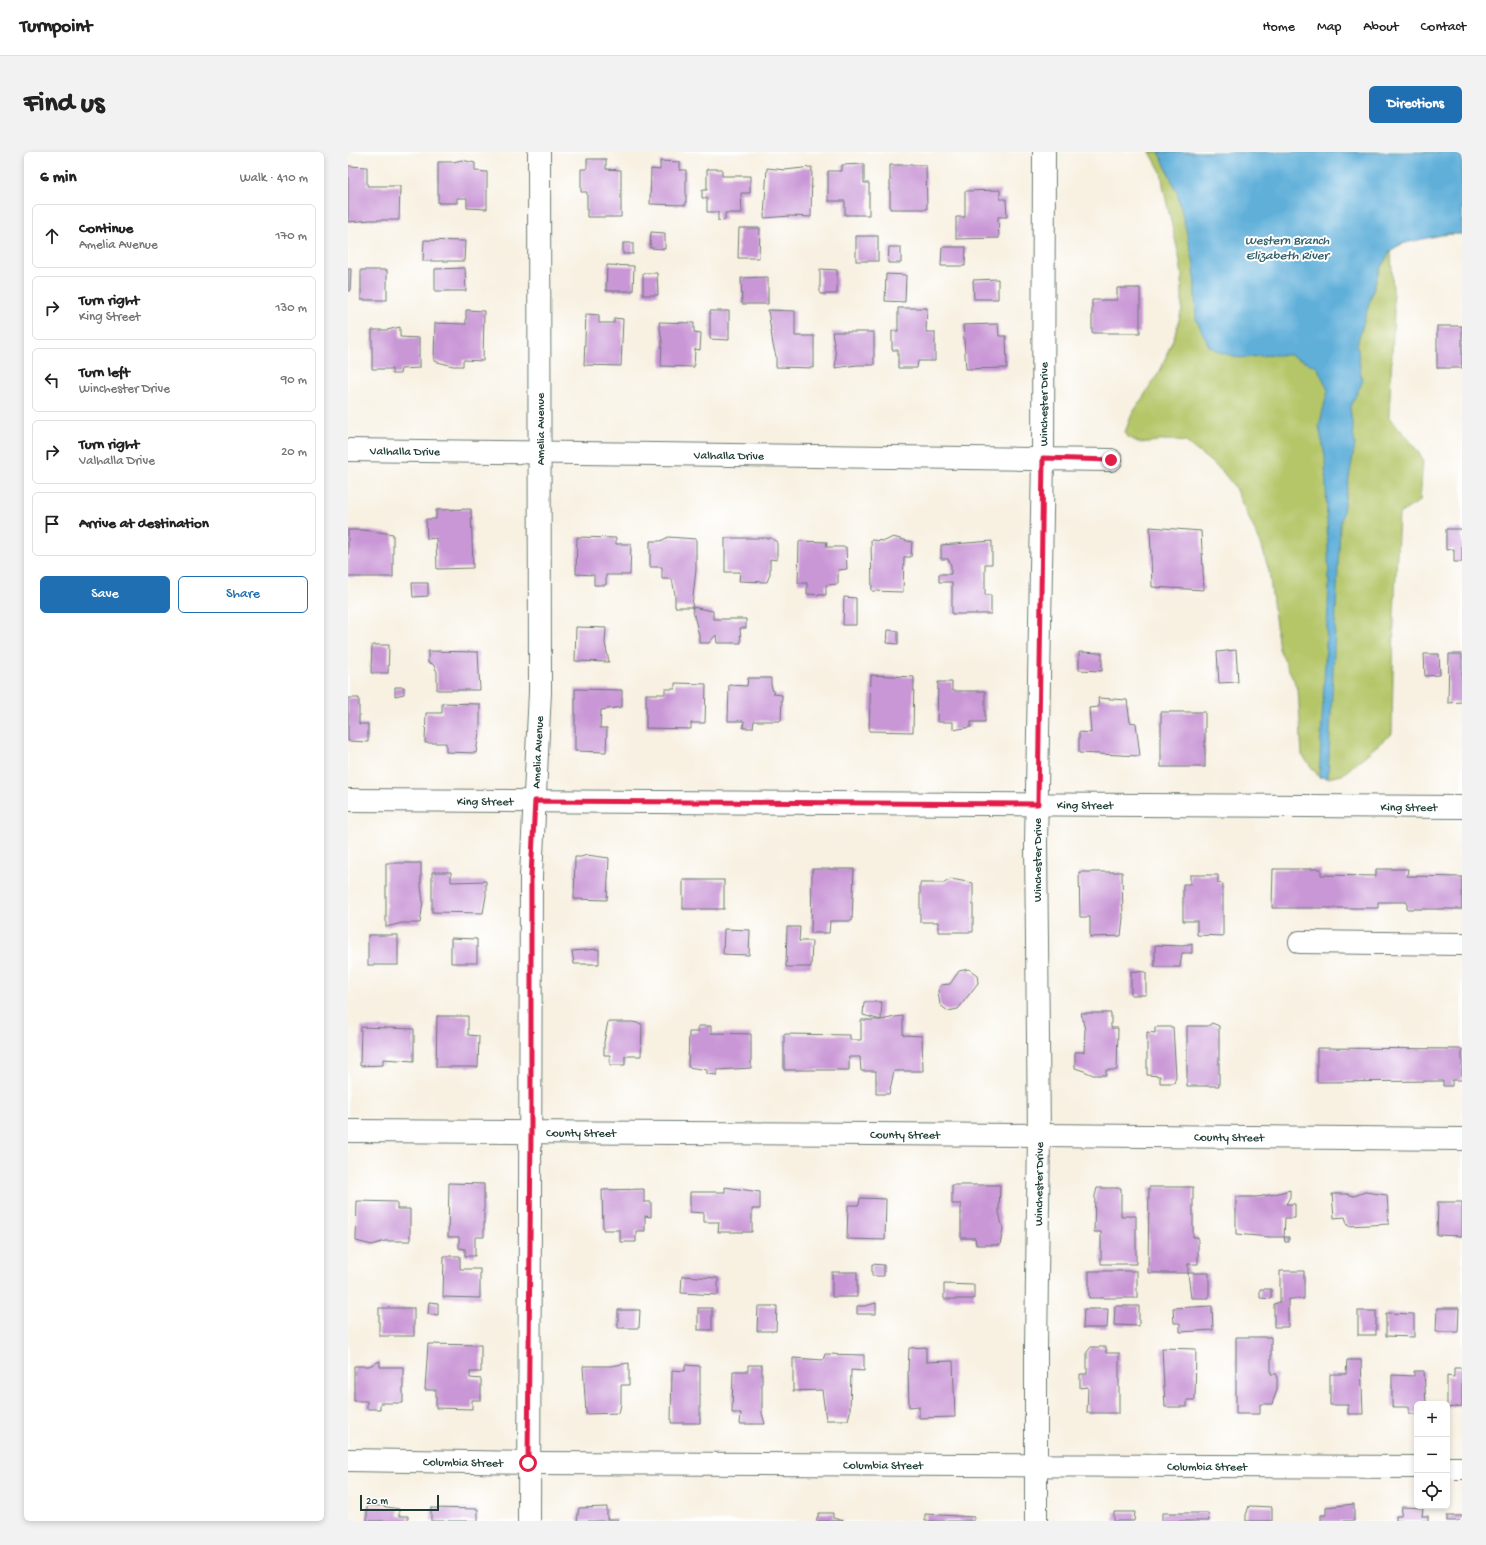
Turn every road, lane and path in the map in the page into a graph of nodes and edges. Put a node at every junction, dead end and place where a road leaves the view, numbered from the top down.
1 (539, 152) edge
2 (1044, 152) edge
3 (348, 450) edge
4 (540, 452) junction
5 (1043, 458) junction
6 (1111, 460) dead end
7 (348, 800) edge
8 (535, 801) junction
9 (1038, 804) junction
10 (1462, 807) edge
11 (1300, 942) dead end
12 (1462, 944) edge
13 (348, 1132) edge
14 (531, 1132) junction
15 (1039, 1135) junction
16 (1462, 1139) edge
17 (348, 1460) edge
18 (528, 1463) junction
19 (1036, 1466) junction
20 (1414, 1468) edge
21 (1450, 1468) edge
22 (1462, 1468) edge
23 (529, 1521) edge
24 (1036, 1521) edge

1 - 4 street, Amelia Avenue
2 - 5 street, Winchester Drive
3 - 4 street, Valhalla Drive
4 - 5 street, Valhalla Drive
4 - 8 street, Amelia Avenue
5 - 6 street, Valhalla Drive
5 - 9 street, Winchester Drive
7 - 8 street, King Street
8 - 9 street, King Street
8 - 14 street, Amelia Avenue
9 - 10 street, King Street
9 - 15 street, Winchester Drive
11 - 12 street
13 - 14 street, County Street
14 - 15 street, County Street
14 - 18 street, Amelia Avenue
15 - 16 street, County Street
15 - 19 street, Winchester Drive
17 - 18 street, Columbia Street
18 - 19 street, Columbia Street
18 - 23 street, Amelia Avenue
19 - 20 street, Columbia Street
19 - 24 street, Winchester Drive
21 - 22 street

